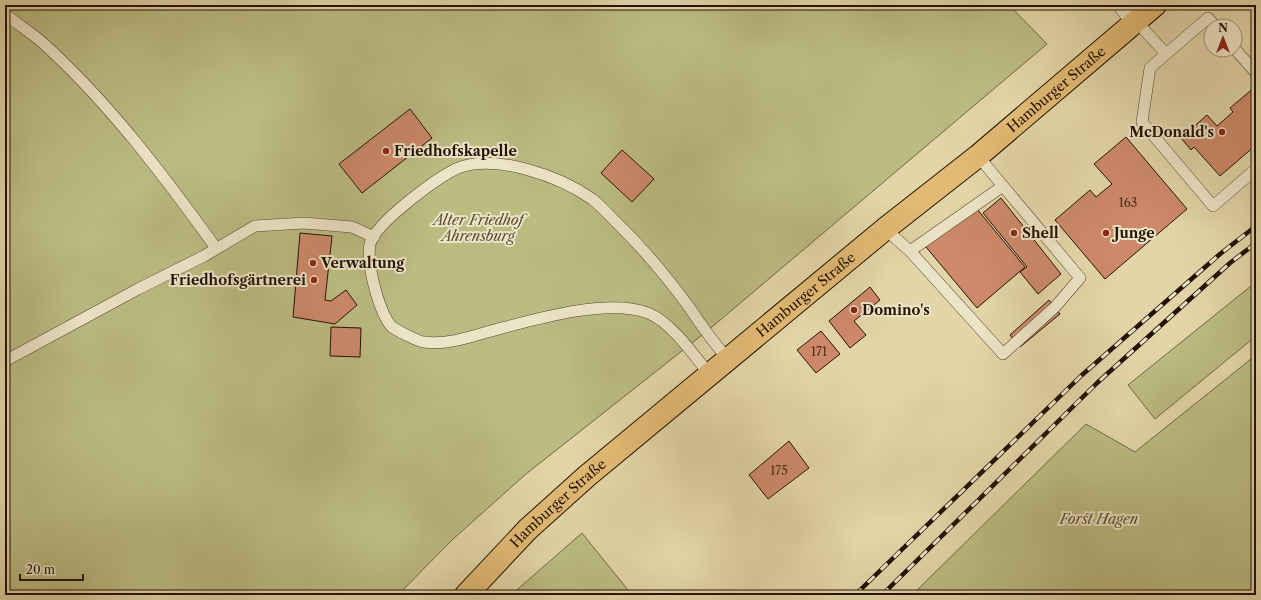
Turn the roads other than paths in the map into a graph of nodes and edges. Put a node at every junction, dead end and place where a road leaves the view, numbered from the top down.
1 (1155, 5) edge
2 (1130, 13) edge
3 (5, 14) edge
4 (1203, 22) edge
5 (1166, 54) junction
6 (1243, 58) edge
7 (1256, 73) edge
8 (978, 156) junction
9 (1256, 169) edge
10 (1003, 186) junction
11 (885, 229) junction
12 (374, 237) junction
13 (216, 248) junction
14 (910, 251) junction
15 (727, 358) junction
16 (5, 362) edge
17 (709, 374) junction
18 (466, 595) edge

1 - 2 main road, Hamburger Straße
2 - 5 lane
2 - 8 main road, Hamburger Straße
3 - 13 lane
4 - 5 lane
5 - 9 lane
6 - 7 lane
8 - 10 lane
8 - 11 main road, Hamburger Straße
10 - 14 lane
10 - 14 lane
11 - 14 lane
11 - 15 main road, Hamburger Straße
12 - 13 lane
12 - 15 lane
12 - 17 lane
13 - 16 lane
15 - 17 main road, Hamburger Straße
17 - 18 main road, Hamburger Straße

